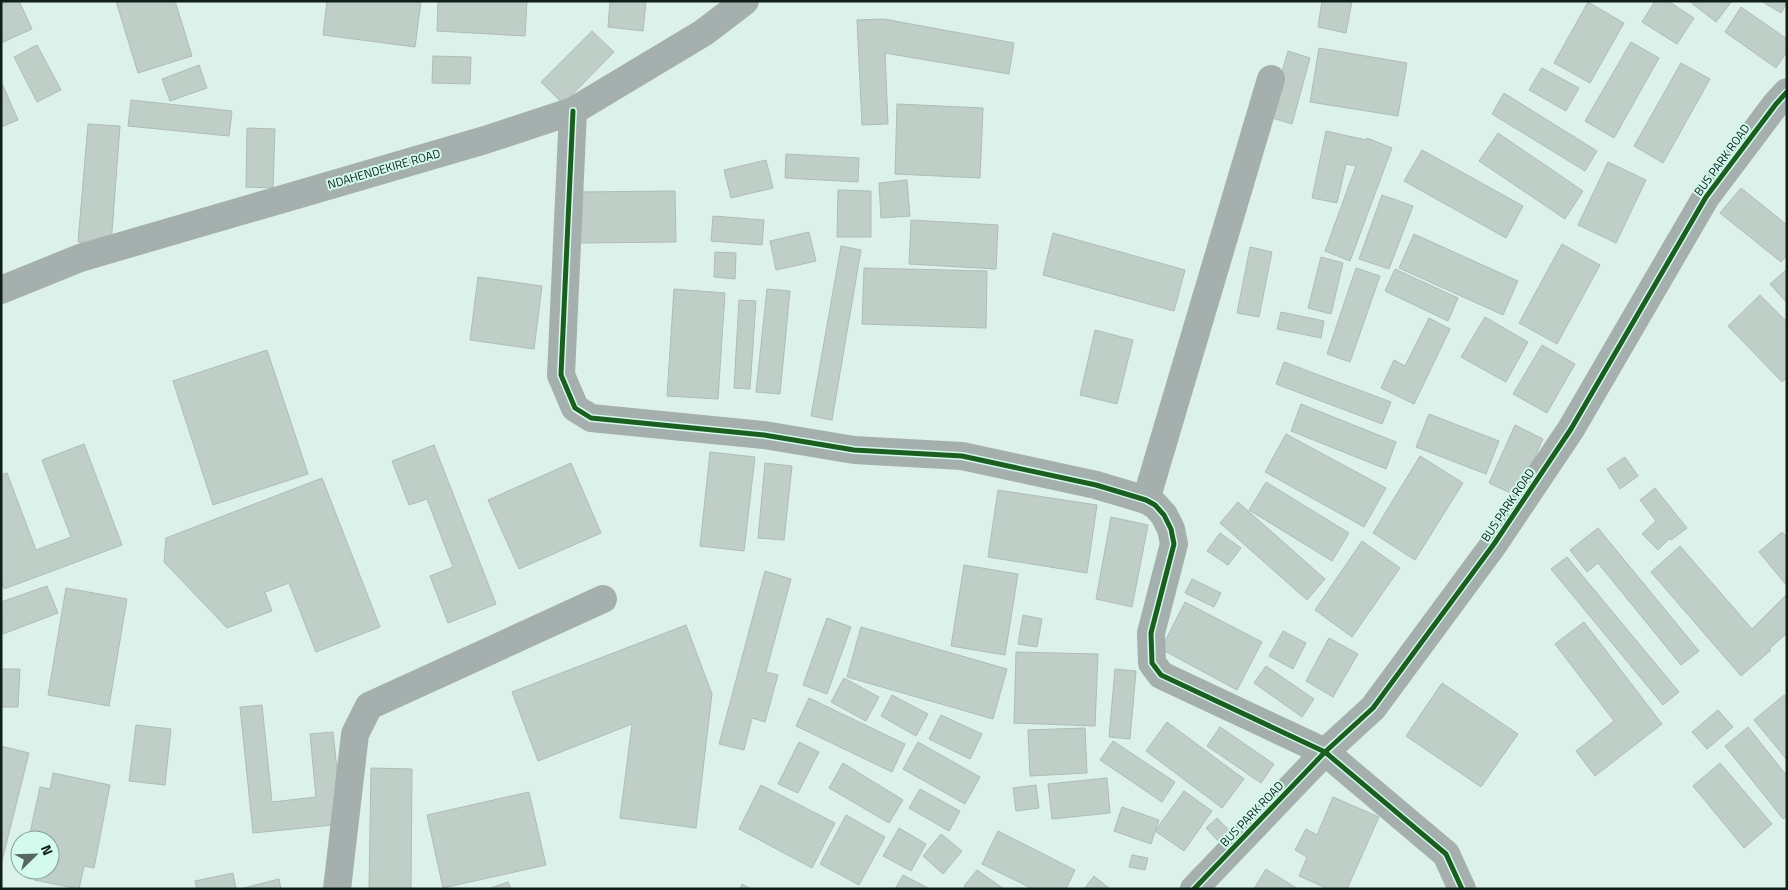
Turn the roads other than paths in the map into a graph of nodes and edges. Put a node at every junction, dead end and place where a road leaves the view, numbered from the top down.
1 (745, 1) edge
2 (1271, 79) dead end
3 (1787, 92) edge
4 (573, 111) junction
5 (1, 290) edge
6 (1146, 500) junction
7 (603, 599) dead end
8 (1325, 752) junction
9 (337, 889) edge
10 (1194, 889) edge
11 (1462, 889) edge

1 - 4 street, NDAHENDEKIRE ROAD
2 - 6 street
3 - 8 street, BUS PARK ROAD
4 - 5 street, NDAHENDEKIRE ROAD
4 - 6 street
6 - 8 street
7 - 9 street
8 - 10 street, BUS PARK ROAD
8 - 11 street

